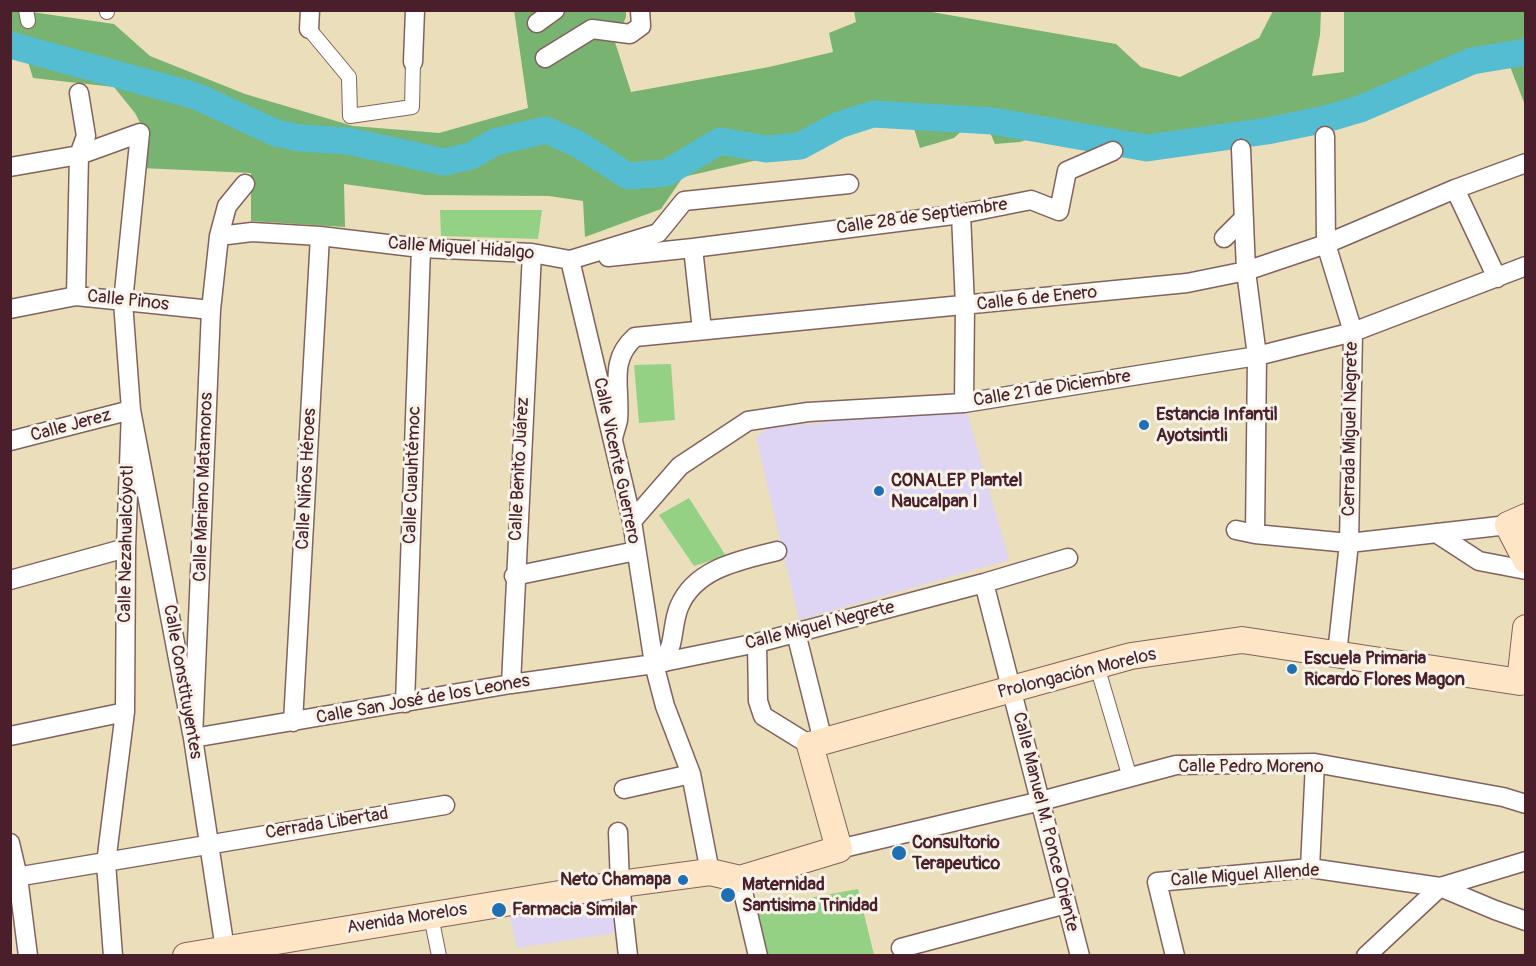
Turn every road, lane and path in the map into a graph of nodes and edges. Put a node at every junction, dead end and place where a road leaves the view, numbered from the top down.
1 (415, 10) edge
2 (555, 10) edge
3 (640, 10) edge
4 (310, 20) edge
5 (537, 23) dead end
6 (544, 58) dead end
7 (413, 62) joint
8 (79, 93) dead end
9 (140, 133) junction
10 (1325, 135) dead end
11 (86, 136) junction
12 (1241, 149) dead end
13 (1113, 151) dead end
14 (79, 155) junction
15 (1526, 163) edge
16 (10, 168) edge
17 (245, 184) dead end
18 (849, 184) dead end
19 (1455, 189) junction
20 (961, 214) junction
21 (1244, 218) junction
22 (219, 236) junction
23 (321, 236) junction
24 (1224, 238) dead end
25 (1326, 244) junction
26 (421, 248) junction
27 (693, 249) junction
28 (532, 253) junction
29 (570, 260) junction
30 (1526, 266) edge
31 (1246, 271) junction
32 (1497, 278) junction
33 (76, 296) junction
34 (123, 302) junction
35 (965, 306) junction
36 (10, 309) edge
37 (211, 310) junction
38 (702, 330) junction
39 (1353, 332) junction
40 (1257, 356) junction
41 (964, 403) junction
42 (131, 410) junction
43 (613, 439) junction
44 (10, 441) edge
45 (632, 521) junction
46 (1517, 521) edge
47 (1236, 530) dead end
48 (1436, 533) junction
49 (1255, 534) junction
50 (1349, 543) junction
51 (126, 548) junction
52 (636, 551) junction
53 (777, 551) dead end
54 (1068, 558) dead end
55 (1526, 560) edge
56 (1526, 570) edge
57 (514, 576) junction
58 (10, 580) edge
59 (984, 583) junction
60 (1526, 628) edge
61 (795, 633) junction
62 (757, 643) junction
63 (1337, 654) junction
64 (659, 663) junction
65 (1097, 666) junction
66 (1523, 683) edge
67 (510, 684) junction
68 (1011, 691) junction
69 (405, 703) junction
70 (125, 712) junction
71 (293, 722) junction
72 (10, 736) edge
73 (193, 738) junction
74 (817, 743) junction
75 (1315, 764) junction
76 (691, 774) junction
77 (1130, 777) junction
78 (624, 789) dead end
79 (1041, 801) junction
80 (1526, 804) edge
81 (445, 805) dead end
82 (618, 832) dead end
83 (10, 843) edge
84 (208, 844) junction
85 (839, 849) junction
86 (1526, 861) edge
87 (105, 864) junction
88 (1310, 868) junction
89 (710, 872) junction
90 (14, 878) edge
91 (740, 879) junction
92 (620, 884) junction
93 (1440, 887) junction
94 (1066, 904) junction
95 (431, 916) junction
96 (1526, 921) edge
97 (901, 948) dead end
98 (225, 952) edge
99 (28, 956) edge
100 (113, 956) edge
101 (186, 956) edge
102 (439, 956) edge
103 (628, 956) edge
104 (758, 956) edge
105 (1080, 956) edge
106 (1175, 956) edge
107 (1366, 956) edge

1 - 7 street
2 - 5 street
3 - 6 street
4 - 7 street
8 - 11 street
9 - 11 street
9 - 14 street
9 - 34 street, Calle Nezahualcóyotl
10 - 25 street, Cerrada Miguel Negrete
11 - 14 street
12 - 21 street
13 - 20 street, Calle 28 de Septiembre
14 - 16 street
14 - 33 street
15 - 19 street, Calle 6 de Enero
17 - 22 street, Calle Mariano Matamoros
18 - 29 street, Calle Miguel Hidalgo
19 - 25 street, Calle 6 de Enero
19 - 32 street
20 - 27 street, Calle 28 de Septiembre
20 - 35 street
21 - 24 street
21 - 31 street
22 - 23 street, Calle Miguel Hidalgo
22 - 37 street, Calle Mariano Matamoros
23 - 26 street, Calle Miguel Hidalgo
23 - 71 street, Calle Niños Héroes
25 - 31 street, Calle 6 de Enero
25 - 39 street, Cerrada Miguel Negrete
26 - 28 street, Calle Miguel Hidalgo
26 - 69 street, Calle Cuauhtémoc
27 - 29 street, Calle 28 de Septiembre
27 - 38 street
28 - 29 street, Calle Miguel Hidalgo
28 - 57 street, Calle Benito Juárez
29 - 43 street, Calle Vicente Guerrero
30 - 32 street, Calle 21 de Diciembre
31 - 35 street, Calle 6 de Enero
31 - 40 street
32 - 39 street, Calle 21 de Diciembre
33 - 34 street, Calle Pinos
33 - 36 street, Calle Pinos
34 - 37 street, Calle Pinos
34 - 42 street, Calle Nezahualcóyotl
35 - 38 street, Calle 6 de Enero
35 - 41 street
37 - 73 street, Calle Mariano Matamoros
38 - 43 street, Calle 6 de Enero
39 - 40 street, Calle 21 de Diciembre
39 - 50 street, Cerrada Miguel Negrete
40 - 41 street, Calle 21 de Diciembre
40 - 49 street
41 - 45 street, Calle 21 de Diciembre
42 - 44 street, Calle Jerez
42 - 51 street, Calle Nezahualcóyotl
42 - 73 street, Calle Constituyentes
43 - 45 street, Calle Vicente Guerrero
45 - 52 street, Calle Vicente Guerrero
46 - 48 street
46 - 55 main road
47 - 49 street
48 - 50 street
48 - 56 street
49 - 50 street
50 - 63 street, Cerrada Miguel Negrete
51 - 58 street
51 - 70 street, Calle Nezahualcóyotl
52 - 57 street
52 - 64 street, Calle Vicente Guerrero
53 - 64 street
54 - 59 street, Calle Miguel Negrete
57 - 67 street, Calle Benito Juárez
59 - 61 street, Calle Miguel Negrete
59 - 68 street, Calle Manuel M. Ponce Oriente
60 - 66 main road
61 - 62 street, Calle Miguel Negrete
61 - 74 street
62 - 64 street, Calle Miguel Negrete
62 - 74 street
63 - 65 main road, Prolongación Morelos
63 - 66 main road, Prolongación Morelos
64 - 67 street, Calle San José de los Leones
64 - 76 street, Calle Vicente Guerrero
65 - 68 main road, Prolongación Morelos
65 - 77 street
67 - 69 street, Calle San José de los Leones
68 - 74 main road, Prolongación Morelos
68 - 79 street, Calle Manuel M. Ponce Oriente
69 - 71 street, Calle San José de los Leones
70 - 72 street
70 - 87 street, Calle Nezahualcóyotl
71 - 73 street, Calle San José de los Leones
73 - 84 street, Calle Constituyentes
74 - 85 main road
75 - 77 street, Calle Pedro Moreno
75 - 80 street, Calle Pedro Moreno
75 - 88 street
76 - 78 street
76 - 89 street, Calle Vicente Guerrero
77 - 79 street, Calle Pedro Moreno
79 - 85 street, Calle Pedro Moreno
79 - 94 street, Calle Manuel M. Ponce Oriente
81 - 84 street, Cerrada Libertad
82 - 92 street
83 - 90 street
84 - 87 street, Cerrada Libertad
84 - 98 street, Calle Constituyentes
85 - 91 main road, Avenida Morelos
86 - 93 street
87 - 90 street, Cerrada Libertad
87 - 100 street, Calle Nezahualcóyotl
88 - 93 street, Calle Miguel Allende
88 - 106 street, Calle Miguel Allende
89 - 91 main road, Avenida Morelos
89 - 92 main road, Avenida Morelos
90 - 99 street
91 - 104 street
92 - 95 main road, Avenida Morelos
92 - 103 street
93 - 96 street
93 - 107 street
94 - 97 street
94 - 105 street, Calle Manuel M. Ponce Oriente
95 - 98 main road, Avenida Morelos
95 - 102 street
98 - 101 main road, Avenida Morelos

